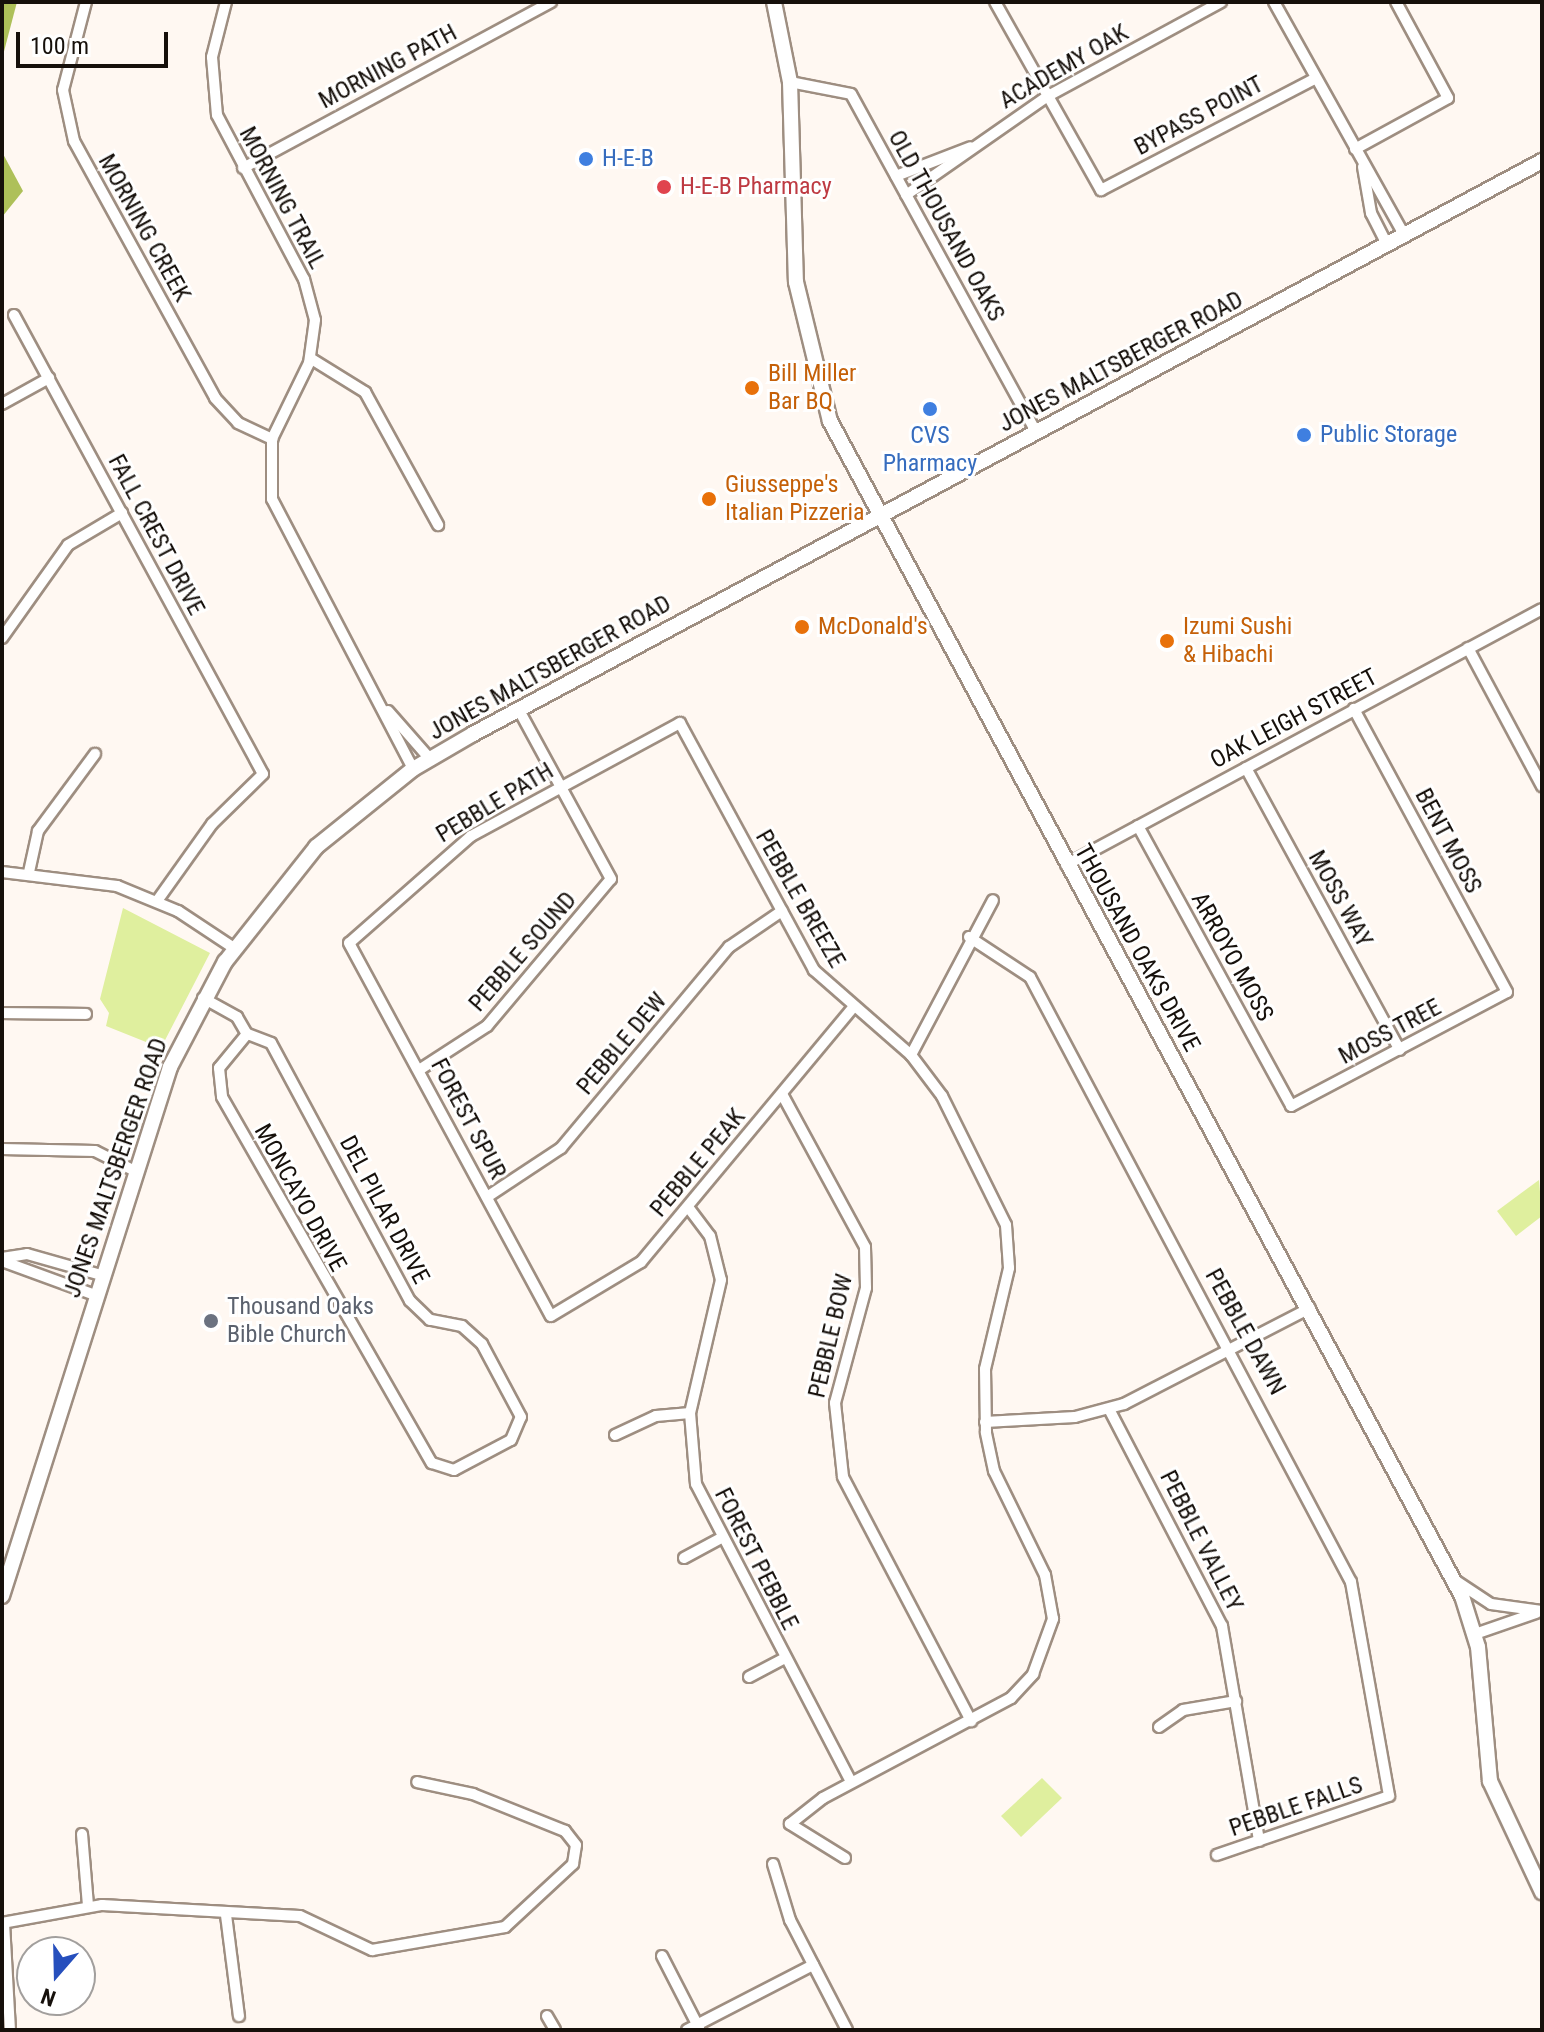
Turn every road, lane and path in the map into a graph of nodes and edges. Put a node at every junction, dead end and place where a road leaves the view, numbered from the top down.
1 (86, 2) edge
2 (226, 2) edge
3 (551, 2) edge
4 (774, 2) edge
5 (995, 2) edge
6 (1221, 2) edge
7 (1274, 2) edge
8 (1396, 2) edge
9 (1316, 78) junction
10 (790, 82) junction
11 (1048, 96) junction
12 (971, 147) junction
13 (1355, 149) junction
14 (1542, 161) edge
15 (1363, 165) junction
16 (243, 168) junction
17 (896, 176) junction
18 (906, 195) junction
19 (1404, 235) junction
20 (1387, 244) junction
21 (14, 315) dead end
22 (310, 358) junction
23 (49, 378) junction
24 (2, 404) edge
25 (1036, 432) junction
26 (272, 439) junction
27 (122, 513) junction
28 (878, 517) junction
29 (438, 525) dead end
30 (1542, 609) edge
31 (2, 638) edge
32 (1468, 648) junction
33 (1354, 709) junction
34 (519, 710) junction
35 (388, 711) junction
36 (680, 723) joint
37 (95, 754) dead end
38 (430, 759) junction
39 (1246, 768) junction
40 (413, 769) junction
41 (560, 786) junction
42 (1542, 786) edge
43 (1138, 826) junction
44 (1066, 865) junction
45 (2, 872) edge
46 (29, 872) junction
47 (993, 900) dead end
48 (157, 901) junction
49 (782, 911) junction
50 (969, 937) junction
51 (349, 943) joint
52 (234, 948) junction
53 (1507, 992) joint
54 (203, 998) junction
55 (852, 1009) junction
56 (2, 1013) edge
57 (86, 1014) dead end
58 (247, 1034) junction
59 (1400, 1050) junction
60 (911, 1055) junction
61 (419, 1070) junction
62 (782, 1094) junction
63 (1291, 1106) joint
64 (2, 1149) edge
65 (135, 1171) junction
66 (487, 1197) junction
67 (688, 1207) junction
68 (2, 1260) edge
69 (60, 1264) junction
70 (101, 1275) junction
71 (55, 1282) junction
72 (95, 1295) junction
73 (1310, 1308) junction
74 (551, 1316) joint
75 (1231, 1348) junction
76 (1109, 1409) junction
77 (690, 1413) junction
78 (985, 1422) junction
79 (615, 1435) dead end
80 (441, 1469) joint
81 (721, 1538) junction
82 (684, 1558) dead end
83 (1452, 1578) junction
84 (2, 1596) edge
85 (1540, 1612) edge
86 (1475, 1634) junction
87 (785, 1658) junction
88 (749, 1677) dead end
89 (1236, 1701) junction
90 (971, 1721) junction
91 (1159, 1727) dead end
92 (417, 1782) dead end
93 (851, 1782) junction
94 (1389, 1796) joint
95 (82, 1834) dead end
96 (1259, 1841) junction
97 (1217, 1855) dead end
98 (845, 1858) dead end
99 (773, 1864) dead end
100 (1542, 1892) edge
101 (88, 1905) junction
102 (226, 1915) junction
103 (3, 1923) edge
104 (662, 1956) dead end
105 (813, 1965) junction
106 (239, 2016) dead end
107 (547, 2016) dead end
108 (695, 2028) edge
109 (10, 2030) edge
110 (555, 2030) edge
111 (847, 2030) edge

1 - 26 street, MORNING CREEK
2 - 16 street, MORNING TRAIL
3 - 16 street, MORNING PATH
4 - 10 main road, THOUSAND OAKS DRIVE
5 - 11 street
6 - 11 street, ACADEMY OAK
7 - 9 street
8 - 13 street
9 - 11 street, BYPASS POINT
9 - 13 street
10 - 17 street, OLD THOUSAND OAKS
10 - 28 main road, THOUSAND OAKS DRIVE
11 - 12 street, ACADEMY OAK
12 - 17 street, ACADEMY OAK
12 - 18 street, ACADEMY OAK
13 - 15 street
14 - 19 main road, JONES MALTSBERGER ROAD
15 - 19 street
15 - 20 street
16 - 22 street, MORNING TRAIL
17 - 18 street, OLD THOUSAND OAKS
18 - 25 street, OLD THOUSAND OAKS
19 - 20 main road, JONES MALTSBERGER ROAD
20 - 25 main road, JONES MALTSBERGER ROAD
21 - 23 street, FALL CREST DRIVE
22 - 26 street, MORNING TRAIL
22 - 29 street
23 - 24 street
23 - 27 street, FALL CREST DRIVE
25 - 28 main road, JONES MALTSBERGER ROAD
26 - 35 street, MORNING TRAIL
27 - 31 street
27 - 48 street, FALL CREST DRIVE
28 - 34 main road, JONES MALTSBERGER ROAD
28 - 44 main road, THOUSAND OAKS DRIVE
30 - 32 street, OAK LEIGH STREET
32 - 33 street, OAK LEIGH STREET
32 - 42 street
33 - 39 street, OAK LEIGH STREET
33 - 53 street, BENT MOSS
34 - 38 main road, JONES MALTSBERGER ROAD
34 - 41 street
35 - 38 street, MORNING TRAIL
35 - 40 street, MORNING TRAIL
36 - 41 street, PEBBLE PATH
36 - 49 street, PEBBLE BREEZE
37 - 46 street
38 - 40 main road, JONES MALTSBERGER ROAD
39 - 43 street, OAK LEIGH STREET
39 - 59 street, MOSS WAY
40 - 52 main road, JONES MALTSBERGER ROAD
41 - 51 street, PEBBLE PATH
41 - 61 street, PEBBLE SOUND
43 - 44 street, OAK LEIGH STREET
43 - 63 street, ARROYO MOSS
44 - 73 main road, THOUSAND OAKS DRIVE
45 - 46 street
46 - 48 street
47 - 50 street
48 - 52 street
49 - 55 street, PEBBLE BREEZE
49 - 66 street, PEBBLE DEW
50 - 60 street
50 - 75 street, PEBBLE DAWN
51 - 61 street, FOREST SPUR
52 - 54 main road, JONES MALTSBERGER ROAD
53 - 59 street, MOSS TREE
54 - 58 street
54 - 65 main road, JONES MALTSBERGER ROAD
55 - 60 street, PEBBLE BREEZE
55 - 62 street, PEBBLE PEAK
56 - 57 street
58 - 80 street, MONCAYO DRIVE
58 - 80 street, DEL PILAR DRIVE
59 - 63 street, MOSS TREE
60 - 78 street, PEBBLE BREEZE
61 - 66 street, FOREST SPUR
62 - 67 street, PEBBLE PEAK
62 - 90 street, PEBBLE BOW
64 - 65 street
65 - 70 main road, JONES MALTSBERGER ROAD
66 - 74 street, FOREST SPUR
67 - 74 street, PEBBLE PEAK
67 - 77 street, FOREST PEBBLE
68 - 69 street
68 - 71 street
69 - 70 street
69 - 71 street
70 - 72 main road, JONES MALTSBERGER ROAD
71 - 72 street
72 - 84 main road, JONES MALTSBERGER ROAD
73 - 75 street
73 - 83 main road, THOUSAND OAKS DRIVE
75 - 76 street
75 - 94 street, PEBBLE DAWN
76 - 78 street
76 - 89 street, PEBBLE VALLEY
77 - 79 street
77 - 81 street, FOREST PEBBLE
78 - 90 street, PEBBLE BREEZE
81 - 82 street
81 - 87 street, FOREST PEBBLE
83 - 85 street
83 - 86 main road, THOUSAND OAKS DRIVE
85 - 86 street
86 - 100 main road, THOUSAND OAKS DRIVE
87 - 88 street
87 - 93 street, FOREST PEBBLE
89 - 91 street
89 - 96 street, PEBBLE VALLEY
90 - 93 street
92 - 102 street
93 - 98 street
94 - 96 street, PEBBLE FALLS
95 - 101 street
96 - 97 street, PEBBLE FALLS
99 - 105 street
101 - 102 street
101 - 103 street
102 - 106 street
103 - 109 street
104 - 108 street
105 - 108 street
105 - 111 street
107 - 110 street

